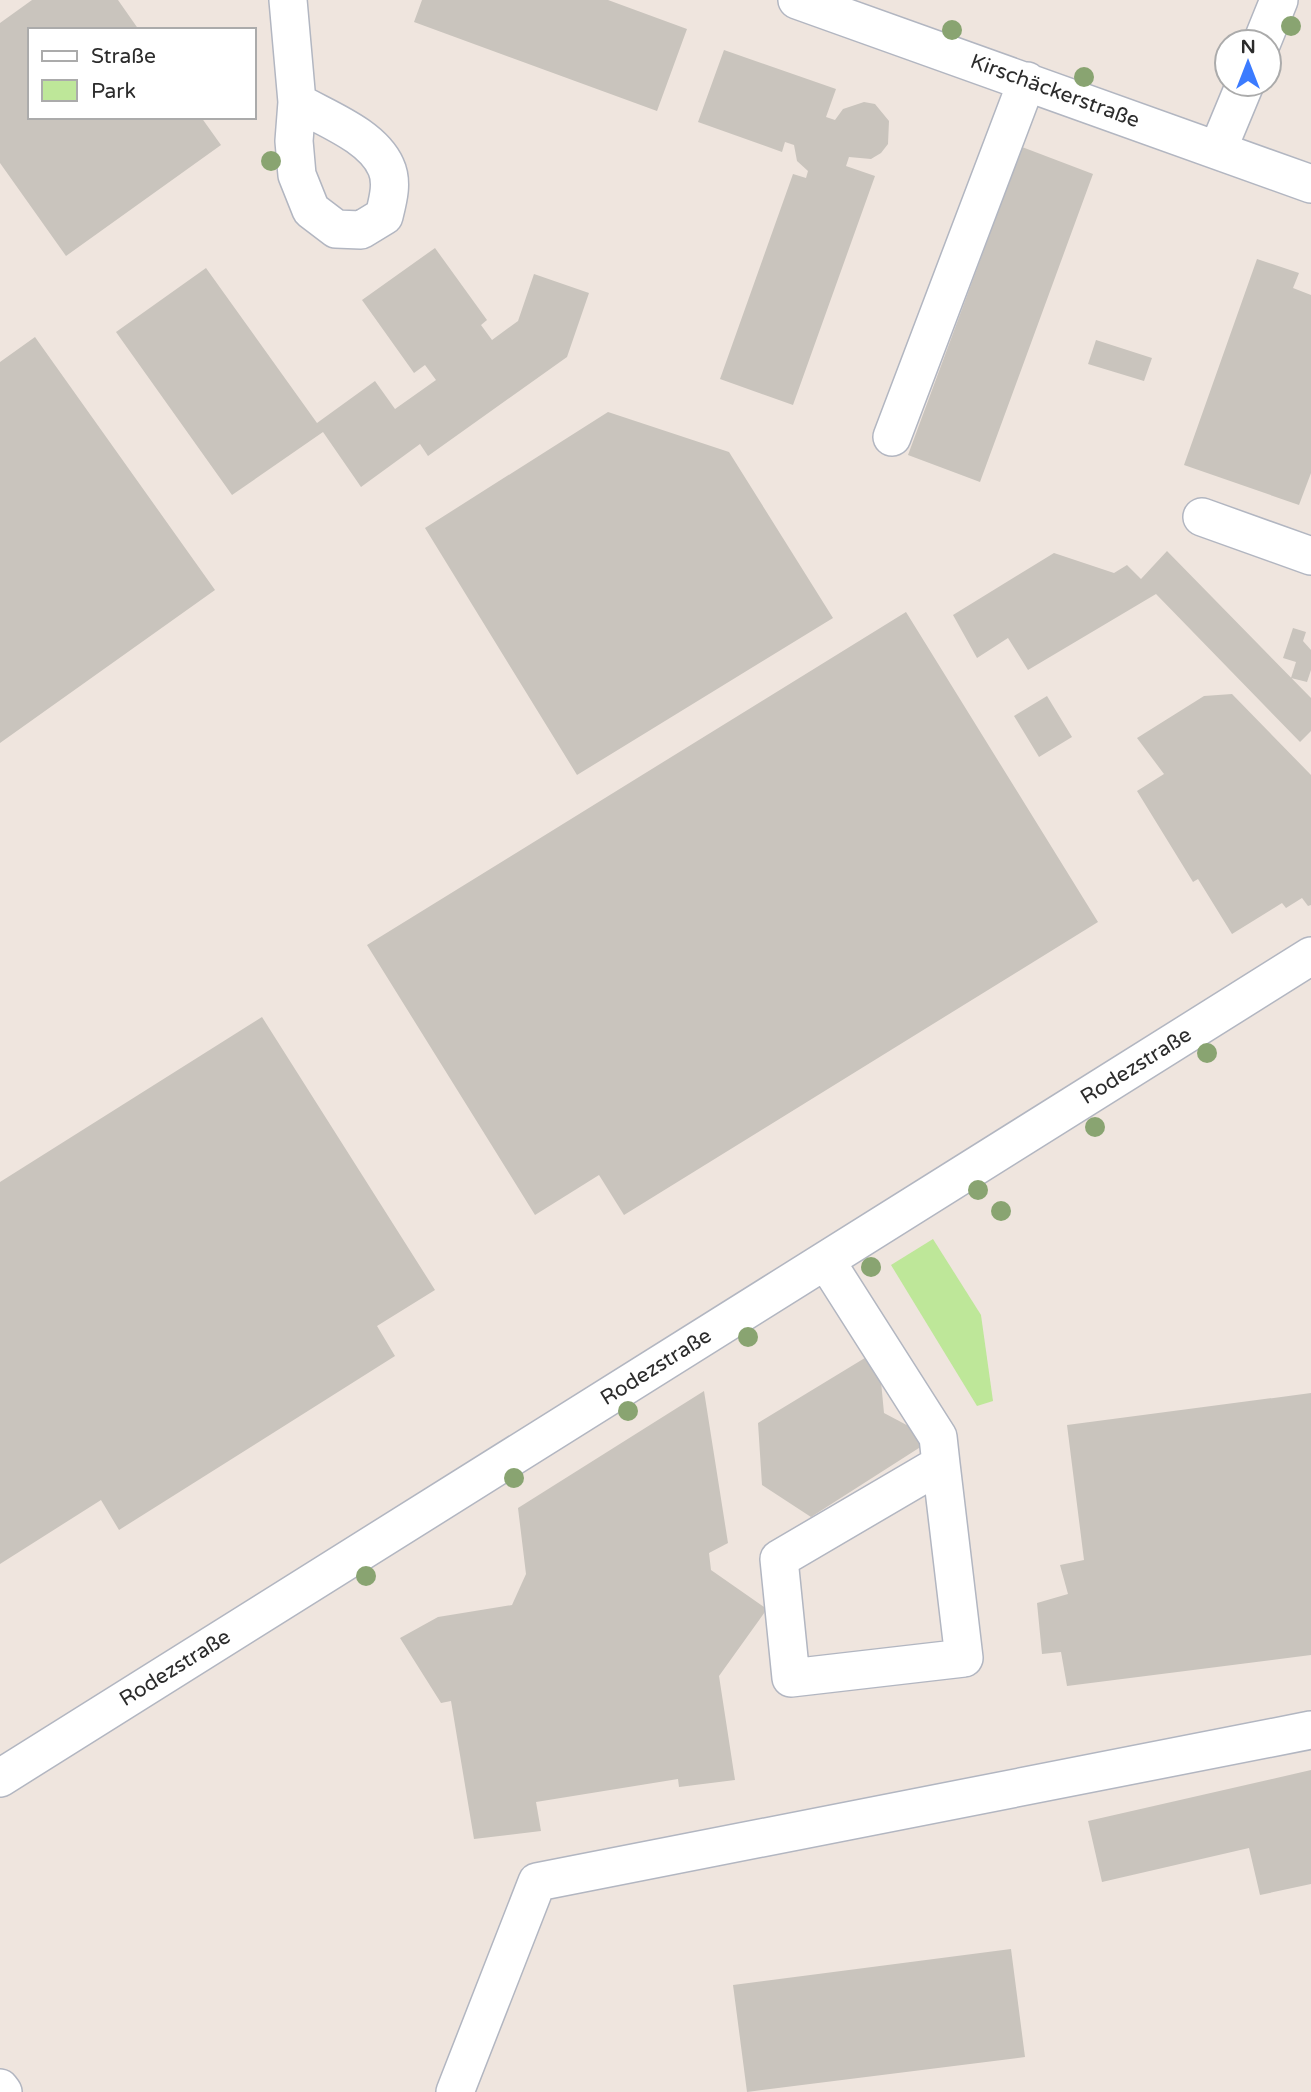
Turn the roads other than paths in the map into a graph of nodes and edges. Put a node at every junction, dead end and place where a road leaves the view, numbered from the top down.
1 (289, 0) edge
2 (797, 0) edge
3 (1279, 0) edge
4 (1268, 28) edge
5 (1027, 80) junction
6 (1239, 98) edge
7 (297, 102) dead end
8 (1218, 149) junction
9 (1311, 184) edge
10 (892, 437) dead end
11 (1202, 517) dead end
12 (1311, 555) edge
13 (1311, 956) edge
14 (826, 1261) junction
15 (941, 1464) junction
16 (1311, 1730) edge
17 (0, 1778) edge
18 (455, 2092) edge

1 - 7 street
2 - 5 street, Kirschäckerstraße
3 - 4 street
5 - 8 street, Kirschäckerstraße
5 - 10 street
6 - 8 street
8 - 9 street, Kirschäckerstraße
11 - 12 street
13 - 14 street, Rodezstraße
14 - 15 street
14 - 17 street, Rodezstraße
15 - 15 street
16 - 18 street

